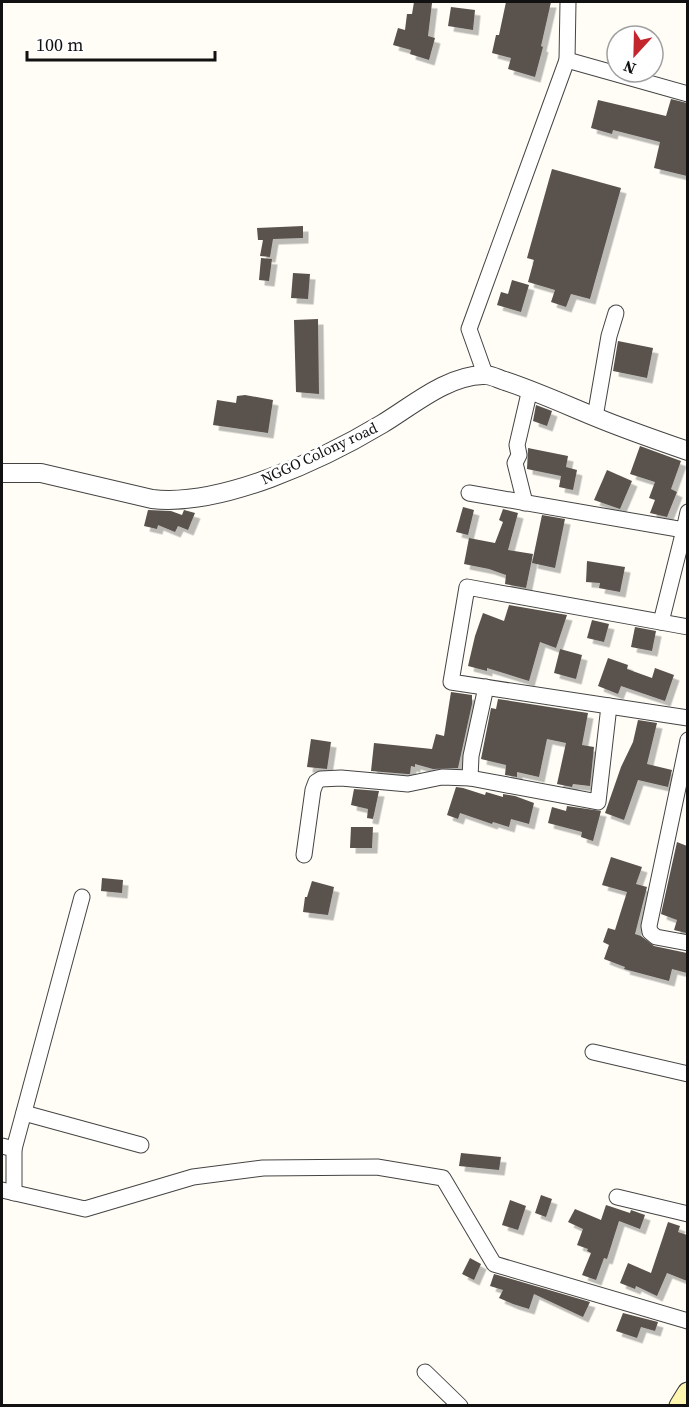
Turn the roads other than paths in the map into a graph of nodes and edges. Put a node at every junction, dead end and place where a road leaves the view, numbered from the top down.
1 (568, 2) edge
2 (567, 60) junction
3 (687, 94) edge
4 (616, 313) dead end
5 (485, 374) junction
6 (530, 389) junction
7 (595, 417) junction
8 (687, 451) edge
9 (2, 473) edge
10 (469, 493) dead end
11 (525, 503) junction
12 (687, 512) edge
13 (684, 530) junction
14 (661, 622) junction
15 (687, 627) edge
16 (486, 687) junction
17 (609, 706) junction
18 (687, 718) edge
19 (687, 740) edge
20 (470, 778) junction
21 (304, 855) dead end
22 (82, 897) dead end
23 (687, 943) edge
24 (593, 1052) dead end
25 (687, 1074) edge
26 (24, 1113) junction
27 (141, 1145) dead end
28 (8, 1147) edge
29 (8, 1191) edge
30 (617, 1197) dead end
31 (687, 1214) edge
32 (687, 1321) edge
33 (425, 1372) dead end
34 (687, 1393) edge
35 (460, 1406) edge
36 (680, 1406) edge

1 - 2 street
2 - 3 street
2 - 5 street
4 - 7 street
5 - 6 street
5 - 9 street, NGGO Colony road
6 - 7 street
6 - 11 street
7 - 8 street
10 - 11 street
11 - 13 street
12 - 13 street
13 - 14 street
14 - 15 street
14 - 16 street
16 - 17 street
16 - 20 street
17 - 18 street
17 - 20 street
19 - 23 street
20 - 21 street
22 - 26 street
24 - 25 street
26 - 27 street
26 - 28 street
28 - 29 street
29 - 32 street
30 - 31 street
33 - 35 street
34 - 36 main road

